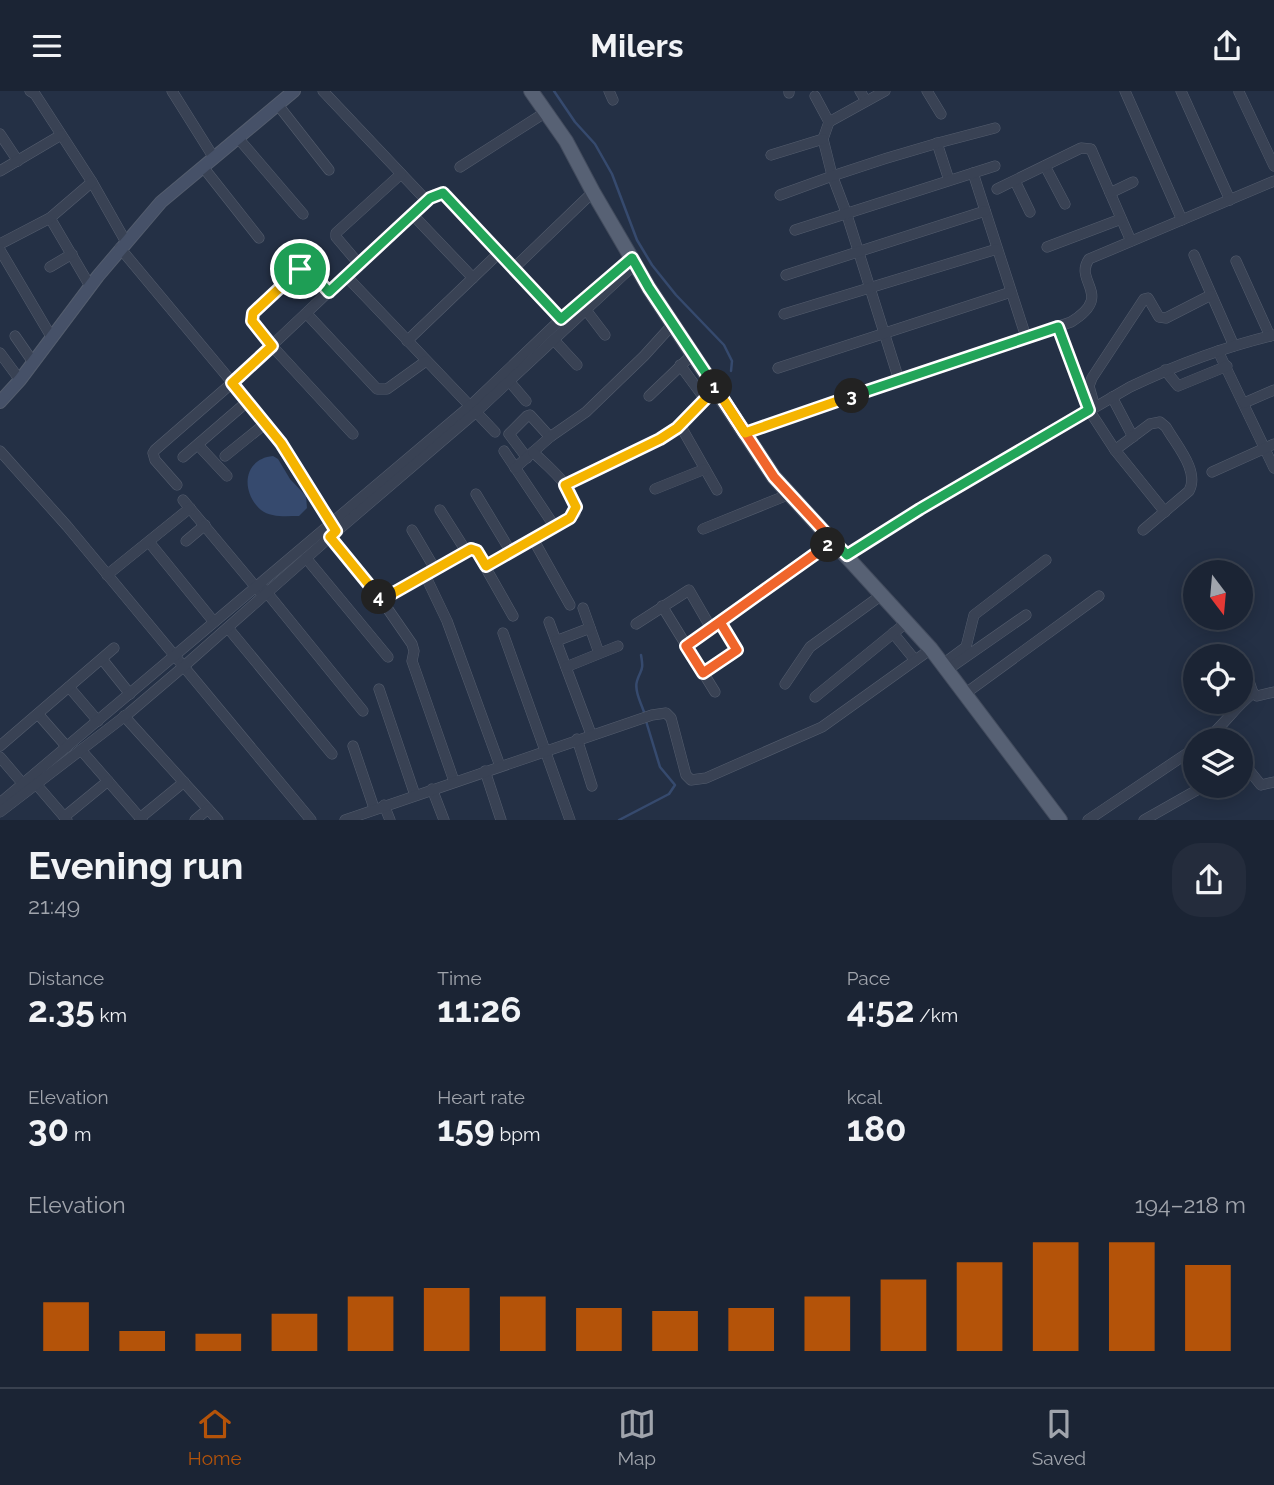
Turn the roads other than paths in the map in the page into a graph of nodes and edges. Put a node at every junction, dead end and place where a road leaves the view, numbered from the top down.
1 (30, 91) edge
2 (172, 91) edge
3 (294, 91) edge
4 (323, 91) edge
5 (531, 91) edge
6 (860, 91) edge
7 (885, 91) edge
8 (927, 91) edge
9 (1125, 91) edge
10 (1181, 91) edge
11 (1239, 92) edge
12 (815, 96) dead end
13 (866, 101) junction
14 (278, 105) junction
15 (546, 112) junction
16 (941, 114) dead end
17 (829, 122) junction
18 (995, 128) dead end
19 (0, 134) edge
20 (61, 135) junction
21 (238, 138) junction
22 (823, 139) junction
23 (937, 143) junction
24 (771, 155) dead end
25 (214, 158) junction
26 (18, 161) junction
27 (995, 166) dead end
28 (1045, 166) junction
29 (1274, 166) edge
30 (203, 167) junction
31 (460, 167) dead end
32 (329, 170) dead end
33 (0, 171) edge
34 (973, 173) junction
35 (401, 174) junction
36 (832, 175) junction
37 (949, 180) junction
38 (1015, 181) junction
39 (1274, 181) edge
40 (92, 182) junction
41 (1133, 182) dead end
42 (997, 190) dead end
43 (593, 192) junction
44 (1110, 193) junction
45 (780, 195) dead end
46 (1230, 200) junction
47 (426, 201) junction
48 (1065, 204) dead end
49 (985, 211) junction
50 (846, 212) junction
51 (1030, 212) dead end
52 (303, 214) dead end
53 (412, 214) junction
54 (50, 218) junction
55 (1121, 219) junction
56 (1182, 220) junction
57 (795, 229) dead end
58 (259, 238) dead end
59 (1131, 241) junction
60 (0, 244) edge
61 (123, 245) junction
62 (1046, 247) dead end
63 (998, 249) junction
64 (858, 251) junction
65 (499, 252) junction
66 (72, 254) junction
67 (1194, 255) dead end
68 (1, 256) edge
69 (633, 261) junction
70 (1236, 261) dead end
71 (359, 264) junction
72 (50, 267) dead end
73 (514, 268) junction
74 (786, 275) dead end
75 (346, 276) junction
76 (473, 278) junction
77 (90, 286) junction
78 (870, 288) junction
79 (329, 292) junction
80 (1011, 292) junction
81 (1211, 295) junction
82 (586, 310) junction
83 (307, 314) junction
84 (784, 314) dead end
85 (564, 323) junction
86 (673, 324) junction
87 (1058, 327) junction
88 (885, 334) junction
89 (605, 335) dead end
90 (1272, 335) edge
91 (15, 336) dead end
92 (1026, 337) junction
93 (51, 338) junction
94 (554, 339) junction
95 (407, 341) junction
96 (272, 346) junction
97 (1234, 346) junction
98 (1218, 351) junction
99 (0, 353) edge
100 (693, 354) junction
101 (426, 361) junction
102 (33, 362) junction
103 (680, 365) junction
104 (577, 366) dead end
105 (1227, 366) junction
106 (778, 368) dead end
107 (1165, 370) junction
108 (20, 380) junction
109 (899, 380) junction
110 (509, 381) junction
111 (232, 383) junction
112 (716, 388) junction
113 (1274, 390) edge
114 (649, 396) dead end
115 (1112, 397) junction
116 (705, 399) junction
117 (0, 401) edge
118 (248, 401) junction
119 (526, 401) dead end
120 (1244, 403) junction
121 (473, 409) junction
122 (1092, 409) junction
123 (266, 422) junction
124 (680, 425) junction
125 (495, 432) dead end
126 (745, 433) junction
127 (353, 434) dead end
128 (550, 437) junction
129 (1133, 437) junction
130 (198, 445) junction
131 (1270, 446) edge
132 (1115, 450) junction
133 (0, 451) edge
134 (504, 451) dead end
135 (530, 455) junction
136 (225, 456) dead end
137 (183, 457) dead end
138 (516, 468) junction
139 (1274, 468) edge
140 (705, 469) junction
141 (1212, 472) dead end
142 (226, 476) dead end
143 (177, 485) dead end
144 (565, 485) junction
145 (655, 489) dead end
146 (717, 490) dead end
147 (476, 494) dead end
148 (790, 494) junction
149 (440, 510) dead end
150 (1165, 512) junction
151 (205, 525) junction
152 (555, 527) junction
153 (703, 529) dead end
154 (332, 530) junction
155 (412, 530) dead end
156 (1143, 530) dead end
157 (533, 539) junction
158 (186, 541) dead end
159 (833, 541) junction
160 (149, 542) junction
161 (466, 551) junction
162 (511, 552) junction
163 (847, 555) junction
164 (306, 558) junction
165 (1046, 560) dead end
166 (486, 566) junction
167 (435, 569) junction
168 (107, 575) junction
169 (425, 575) junction
170 (257, 585) junction
171 (883, 594) junction
172 (266, 595) junction
173 (1100, 596) dead end
174 (381, 600) junction
175 (570, 605) dead end
176 (662, 606) junction
177 (583, 608) dead end
178 (1026, 615) dead end
179 (513, 616) dead end
180 (214, 622) junction
181 (549, 622) dead end
182 (907, 622) junction
183 (636, 624) dead end
184 (715, 625) junction
185 (228, 628) junction
186 (590, 628) junction
187 (503, 633) dead end
188 (893, 633) junction
189 (556, 641) junction
190 (618, 646) dead end
191 (686, 646) junction
192 (114, 648) dead end
193 (930, 649) junction
194 (599, 653) junction
195 (175, 657) junction
196 (388, 657) dead end
197 (102, 659) junction
198 (915, 660) junction
199 (183, 667) junction
200 (566, 667) junction
201 (945, 667) junction
202 (703, 673) junction
203 (785, 684) dead end
204 (69, 687) junction
205 (379, 689) dead end
206 (715, 692) dead end
207 (1274, 692) edge
208 (1253, 693) edge
209 (130, 694) junction
210 (966, 694) junction
211 (815, 697) dead end
212 (363, 711) dead end
213 (38, 714) junction
214 (124, 716) junction
215 (98, 721) junction
216 (591, 734) junction
217 (577, 739) junction
218 (0, 746) edge
219 (354, 746) dead end
220 (67, 747) junction
221 (81, 750) junction
222 (547, 750) junction
223 (332, 754) dead end
224 (1183, 756) edge
225 (0, 757) edge
226 (500, 766) junction
227 (485, 771) junction
228 (1253, 775) edge
229 (108, 781) junction
230 (454, 781) junction
231 (184, 782) junction
232 (1274, 782) edge
233 (23, 784) junction
234 (36, 784) junction
235 (593, 786) dead end
236 (432, 789) junction
237 (415, 795) junction
238 (1183, 798) edge
239 (0, 803) edge
240 (379, 807) junction
241 (208, 809) junction
242 (0, 814) edge
243 (65, 819) edge
244 (141, 819) edge
245 (8, 820) edge
246 (195, 820) edge
247 (218, 820) edge
248 (311, 820) edge
249 (345, 820) edge
250 (390, 820) edge
251 (444, 820) edge
252 (501, 820) edge
253 (570, 820) edge
254 (1060, 820) edge
255 (1088, 820) edge
256 (1144, 820) edge

1 - 20 street
2 - 25 street
3 - 14 street
4 - 35 street
5 - 15 main road
6 - 13 street
7 - 13 street
8 - 16 street
9 - 56 street
10 - 46 street
11 - 29 street
12 - 17 street
13 - 17 street
14 - 21 street
14 - 32 street
15 - 31 street
15 - 43 main road
17 - 22 street
18 - 23 street
19 - 26 street
20 - 26 street
20 - 40 street
21 - 25 street
21 - 52 street
22 - 24 street
22 - 36 street
23 - 36 street
23 - 37 street
25 - 30 street
26 - 33 street
27 - 34 street
28 - 38 street
28 - 44 street
28 - 48 street
30 - 58 street
30 - 61 street
34 - 37 street
34 - 49 street
35 - 47 street
35 - 71 street
36 - 45 street
36 - 50 street
37 - 50 street
38 - 42 street
38 - 51 street
39 - 46 street
40 - 54 street
40 - 61 street
41 - 44 street
43 - 69 main road
43 - 73 street
44 - 55 street
46 - 56 street
47 - 53 street
47 - 65 street
49 - 63 street
49 - 64 street
50 - 57 street
50 - 64 street
53 - 71 street
53 - 76 street
54 - 60 street
54 - 66 street
55 - 59 street
55 - 62 street
56 - 59 street
59 - 87 street
61 - 77 street
61 - 111 street
63 - 78 street
63 - 80 street
64 - 74 street
64 - 78 street
65 - 73 street
65 - 76 street
66 - 72 street
66 - 77 street
67 - 81 street
68 - 93 street
69 - 82 street
69 - 85 street
69 - 86 main road
70 - 90 street
71 - 75 street
73 - 85 street
75 - 79 street
75 - 95 street
76 - 95 street
77 - 93 street
78 - 84 street
78 - 88 street
79 - 83 street
79 - 96 street
80 - 88 street
80 - 92 street
81 - 97 street
81 - 122 street
82 - 85 street
82 - 89 street
83 - 96 street
83 - 101 street
85 - 94 street
85 - 121 street
86 - 100 main road
86 - 128 street
87 - 92 street
87 - 122 street
88 - 106 street
88 - 109 street
90 - 97 street
91 - 102 street
92 - 109 street
93 - 102 street
94 - 104 street
94 - 110 street
95 - 101 street
96 - 111 street
96 - 127 street
97 - 98 street
98 - 105 street
98 - 107 street
99 - 108 street
100 - 103 street
100 - 112 main road
101 - 121 street
102 - 108 street
103 - 114 street
103 - 116 street
105 - 107 street
105 - 120 street
107 - 115 street
108 - 117 street
109 - 126 street
110 - 119 street
110 - 121 street
111 - 118 street
111 - 143 street
112 - 116 street
112 - 126 main road
113 - 120 street
115 - 122 street
115 - 129 street
116 - 124 street
118 - 123 street
118 - 130 street
120 - 131 street
121 - 125 street
121 - 154 street
122 - 132 street
122 - 163 street
123 - 136 street
123 - 154 street
124 - 140 street
124 - 144 street
126 - 148 main road
128 - 135 street
128 - 135 street
129 - 132 street
129 - 150 street
130 - 137 street
130 - 142 street
131 - 139 street
131 - 141 street
132 - 150 street
133 - 168 street
134 - 138 street
135 - 138 street
135 - 144 street
138 - 152 street
140 - 145 street
140 - 146 street
144 - 152 street
147 - 162 street
148 - 153 street
148 - 159 main road
149 - 161 street
150 - 156 street
151 - 158 street
151 - 160 street
151 - 170 street
152 - 157 street
154 - 164 street
154 - 170 street
154 - 174 street
155 - 167 street
157 - 162 street
157 - 175 street
159 - 163 main road
159 - 184 street
160 - 168 street
160 - 180 street
161 - 166 street
161 - 167 street
162 - 166 street
163 - 171 main road
164 - 172 street
164 - 196 street
165 - 201 street
166 - 179 street
167 - 169 street
168 - 195 street
169 - 174 street
169 - 226 street
170 - 172 street
170 - 180 street
171 - 182 main road
171 - 203 street
172 - 185 street
172 - 212 street
173 - 210 street
174 - 230 street
176 - 183 street
176 - 184 street
176 - 191 street
177 - 186 street
178 - 201 street
180 - 195 street
181 - 189 street
182 - 188 street
182 - 193 main road
184 - 191 street
184 - 202 street
185 - 199 street
185 - 223 street
186 - 189 street
186 - 194 street
187 - 222 street
188 - 198 street
188 - 211 street
189 - 200 street
190 - 194 street
191 - 202 street
192 - 197 street
193 - 198 street
193 - 201 main road
194 - 200 street
195 - 199 street
195 - 209 street
197 - 204 street
197 - 209 street
198 - 216 street
199 - 214 street
199 - 248 street
200 - 216 street
201 - 210 main road
202 - 206 street
204 - 213 street
204 - 215 street
205 - 237 street
207 - 208 street
209 - 215 street
210 - 254 main road
213 - 218 street
213 - 220 street
214 - 221 street
214 - 231 street
215 - 220 street
216 - 217 street
217 - 222 street
217 - 235 street
219 - 240 street
220 - 233 street
221 - 229 street
221 - 234 street
222 - 226 street
222 - 253 street
224 - 255 street
225 - 233 street
226 - 227 street
227 - 230 street
227 - 252 street
228 - 232 street
229 - 243 street
229 - 244 street
230 - 236 street
231 - 241 street
231 - 244 street
233 - 239 street
234 - 242 street
234 - 243 street
236 - 237 street
236 - 251 street
237 - 240 street
238 - 256 street
240 - 249 street
240 - 250 street
241 - 246 street
241 - 247 street
242 - 245 street

